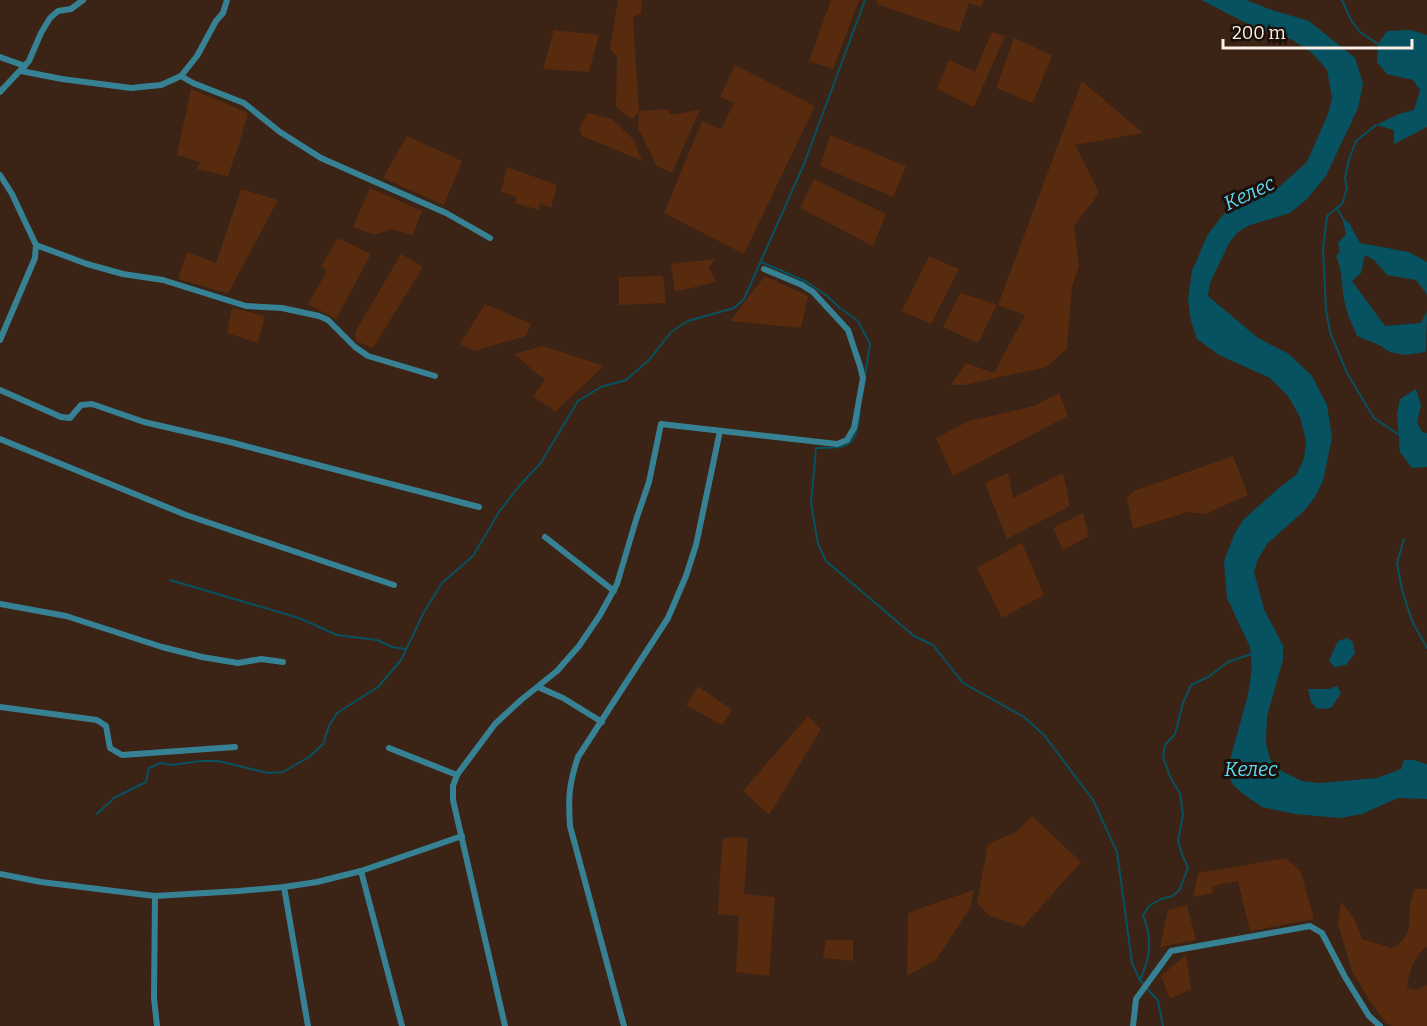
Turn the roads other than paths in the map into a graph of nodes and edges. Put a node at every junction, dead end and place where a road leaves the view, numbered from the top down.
1 (84, 0) edge
2 (227, 0) edge
3 (0, 57) edge
4 (23, 68) junction
5 (181, 76) junction
6 (0, 92) edge
7 (0, 175) edge
8 (490, 238) dead end
9 (36, 245) junction
10 (765, 270) dead end
11 (0, 340) edge
12 (435, 375) dead end
13 (0, 390) edge
14 (720, 431) junction
15 (0, 439) edge
16 (479, 507) dead end
17 (545, 537) dead end
18 (394, 585) dead end
19 (614, 591) junction
20 (0, 604) edge
21 (283, 662) dead end
22 (538, 687) junction
23 (0, 707) edge
24 (602, 722) junction
25 (235, 747) dead end
26 (389, 748) dead end
27 (456, 775) junction
28 (462, 836) junction
29 (361, 871) junction
30 (0, 874) edge
31 (284, 887) junction
32 (155, 896) junction
33 (157, 1026) edge
34 (308, 1026) edge
35 (402, 1026) edge
36 (505, 1026) edge
37 (624, 1026) edge
38 (1133, 1026) edge
39 (1380, 1026) edge

1 - 4 street
2 - 5 street
3 - 4 street
4 - 5 street
4 - 6 street
5 - 8 street
7 - 9 street
9 - 11 street
9 - 12 street
10 - 14 street
13 - 16 street
14 - 19 street
14 - 24 street
15 - 18 street
17 - 19 street
19 - 22 street
20 - 21 street
22 - 24 street
22 - 27 street
23 - 25 street
24 - 37 street
26 - 27 street
27 - 28 street
28 - 29 street
28 - 36 street
29 - 31 street
29 - 35 street
30 - 32 street
31 - 32 street
31 - 34 street
32 - 33 street
38 - 39 street

